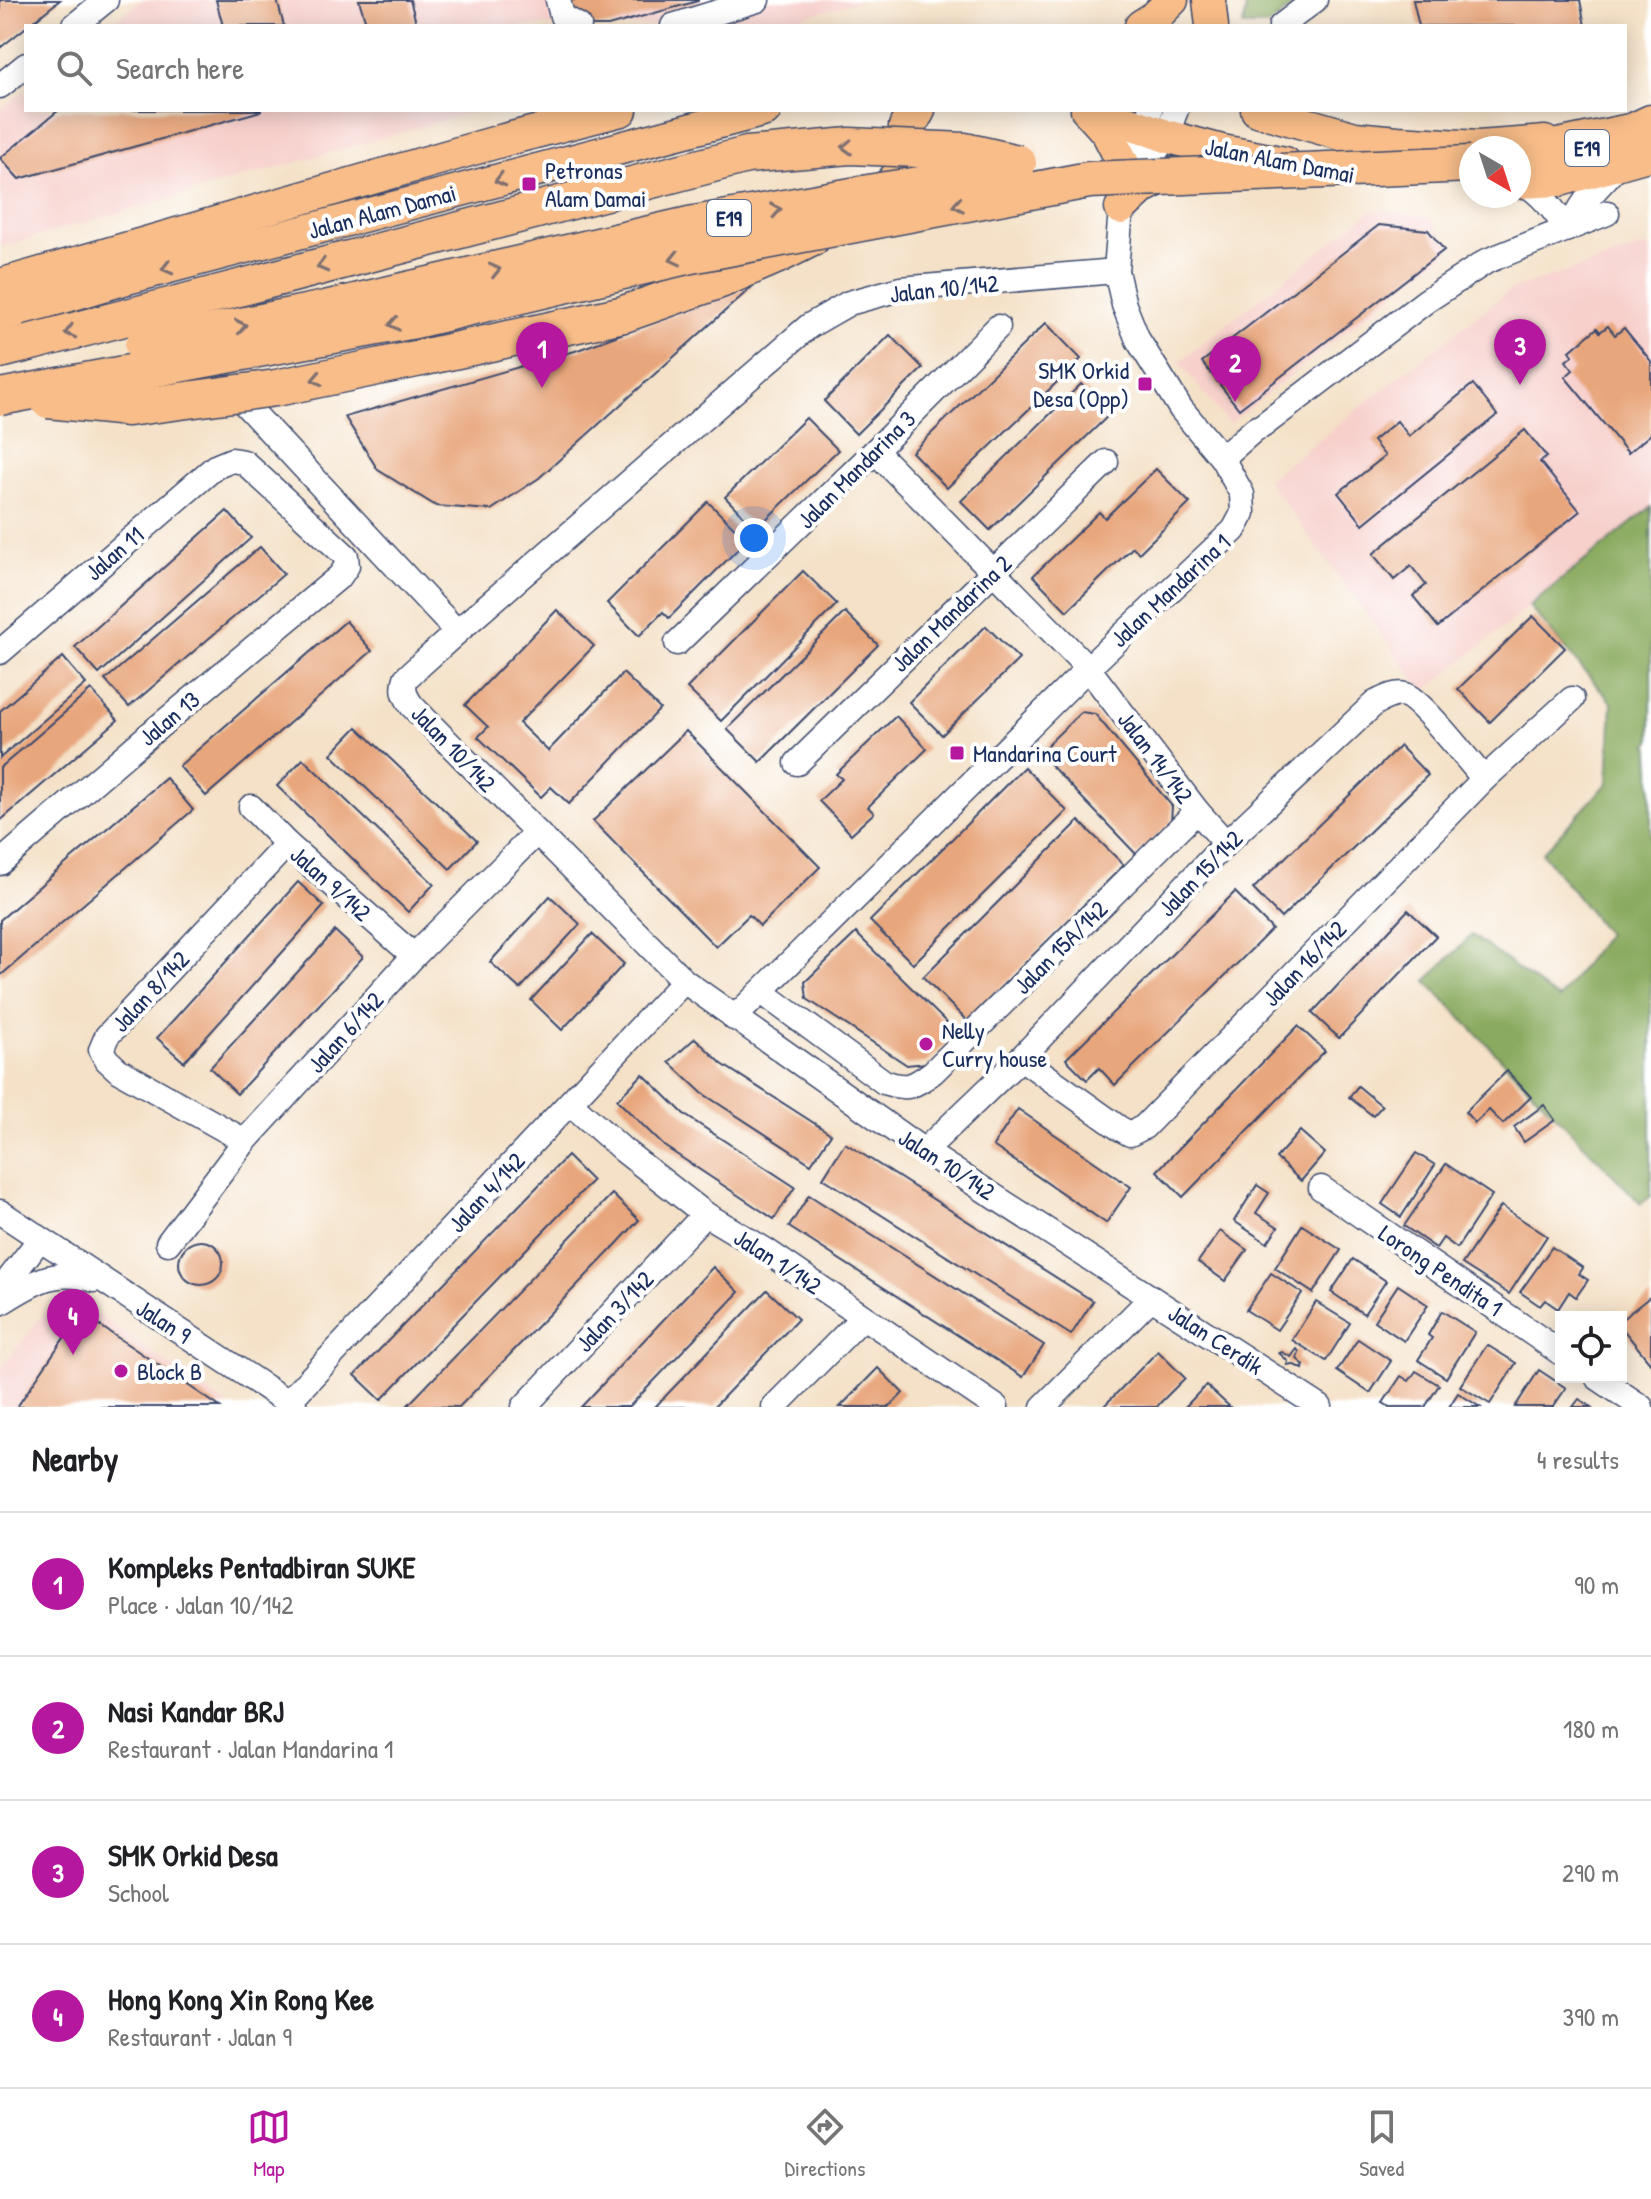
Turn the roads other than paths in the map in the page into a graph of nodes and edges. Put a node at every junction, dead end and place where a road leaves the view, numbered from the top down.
1 (106, 0) edge
2 (558, 0) edge
3 (757, 0) edge
4 (1172, 0) edge
5 (1179, 0) edge
6 (1207, 0) edge
7 (1315, 0) edge
8 (76, 24) edge
9 (576, 24) edge
10 (679, 24) edge
11 (1144, 24) edge
12 (1173, 24) edge
13 (1201, 24) edge
14 (1212, 24) edge
15 (1284, 24) edge
16 (24, 67) edge
17 (0, 86) edge
18 (613, 112) edge
19 (757, 112) edge
20 (916, 112) edge
21 (1089, 112) edge
22 (1107, 112) edge
23 (1264, 112) edge
24 (1651, 116) edge
25 (1159, 121) edge
26 (1651, 123) edge
27 (1651, 131) edge
28 (1222, 151) junction
29 (1651, 154) edge
30 (1459, 156) edge
31 (1620, 163) junction
32 (1459, 165) edge
33 (1531, 166) edge
34 (1531, 167) edge
35 (1128, 173) junction
36 (1531, 173) edge
37 (1089, 180) junction
38 (1459, 180) edge
39 (1531, 184) edge
40 (1121, 208) junction
41 (1607, 213) dead end
42 (1567, 229) junction
43 (119, 266) junction
44 (1116, 271) junction
45 (0, 285) edge
46 (0, 316) edge
47 (998, 327) dead end
48 (0, 350) edge
49 (2, 390) edge
50 (875, 451) junction
51 (1222, 458) junction
52 (1106, 462) dead end
53 (994, 571) junction
54 (340, 576) joint
55 (457, 632) junction
56 (677, 643) dead end
57 (0, 652) edge
58 (1088, 668) junction
59 (1572, 699) dead end
60 (797, 763) dead end
61 (1484, 779) junction
62 (251, 807) dead end
63 (1197, 811) junction
64 (536, 833) junction
65 (1226, 843) junction
66 (287, 844) junction
67 (0, 863) edge
68 (414, 956) junction
69 (684, 981) junction
70 (762, 992) junction
71 (734, 1018) junction
72 (1021, 1058) junction
73 (570, 1103) junction
74 (245, 1141) junction
75 (924, 1151) junction
76 (1321, 1188) dead end
77 (0, 1212) edge
78 (705, 1214) junction
79 (40, 1239) junction
80 (168, 1243) dead end
81 (108, 1284) junction
82 (0, 1291) edge
83 (1151, 1298) junction
84 (0, 1303) edge
85 (862, 1318) junction
86 (1555, 1349) edge
87 (1606, 1383) edge
88 (1290, 1399) edge
89 (291, 1404) edge
90 (524, 1407) edge
91 (774, 1407) edge
92 (996, 1407) edge
93 (1043, 1407) edge
94 (1320, 1407) edge
95 (1641, 1407) edge

1 - 8 street
2 - 9 street
3 - 10 street
4 - 11 main road
5 - 12 street
6 - 13 street
6 - 14 main road
7 - 15 street
16 - 17 street
18 - 43 main road, Jalan Alam Damai
19 -> 43 main road, Jalan Alam Damai
20 -> 49 highway, bridge
21 - 35 main road
22 - 25 main road, Jalan Alam Damai
23 - 24 main road, Jalan Alam Damai
25 - 28 main road, Jalan Alam Damai
25 - 35 street, Jalan Mandarina 1
25 - 40 street, Jalan Mandarina 1
26 - 33 highway, E19
27 - 34 highway, E19
28 - 38 main road, Jalan Alam Damai
28 - 40 main road
29 - 31 main road
49 -> 30 highway, E19, bridge
31 - 36 main road
31 - 42 street
32 - 37 highway, E19, bridge
35 - 40 street, Jalan Mandarina 1
37 -> 48 highway, bridge
37 -> 49 highway, E19, bridge
39 - 42 street
40 - 44 street, Jalan Mandarina 1
41 - 42 street
42 - 51 street
43 - 45 main road, Jalan Alam Damai
43 - 46 main road, Jalan Alam Damai
43 - 55 street
44 - 51 street, Jalan Mandarina 1
44 - 55 street, Jalan 10/142
47 - 50 street, Jalan Mandarina 3
50 - 53 street
50 - 56 street, Jalan Mandarina 3
51 - 58 street, Jalan Mandarina 1
52 - 53 street, Jalan Mandarina 2
53 - 58 street
53 - 60 street, Jalan Mandarina 2
54 - 57 street, Jalan 11
54 - 67 street, Jalan 13
55 - 64 street, Jalan 10/142
58 - 63 street, Jalan 14/142
58 - 70 street, Jalan Mandarina 1
59 - 61 street, Jalan 16/142
61 - 65 street, Jalan 15/142
61 - 72 street, Jalan 16/142
62 - 66 street, Jalan 9/142
63 - 65 street, Jalan 14/142
63 - 70 street, Jalan 15A/142
64 - 68 street, Jalan 6/142
64 - 69 street, Jalan 10/142
65 - 72 street, Jalan 15/142
66 - 68 street, Jalan 9/142
66 - 74 street, Jalan 8/142
68 - 74 street, Jalan 6/142
69 - 71 street, Jalan 10/142
69 - 73 street, Jalan 4/142
70 - 71 street, Jalan Mandarina 1
71 - 75 street, Jalan 10/142
72 - 75 street, Jalan 15/142
73 - 78 street, Jalan 1/142
73 - 89 street, Jalan 4/142
74 - 80 street, Jalan 6/142
75 - 83 street, Jalan 10/142
76 - 86 street, Lorong Pendita 1
77 - 79 street, Jalan 9
78 - 85 street, Jalan 1/142
78 - 90 street, Jalan 3/142
79 - 81 street, Jalan 9
79 - 82 street
81 - 84 street
81 - 89 street, Jalan 9
83 - 88 street, Jalan Cerdik
83 - 93 street
85 - 91 street
85 - 92 street, Jalan 1/142
87 - 95 street
88 - 94 street, Jalan Cerdik

